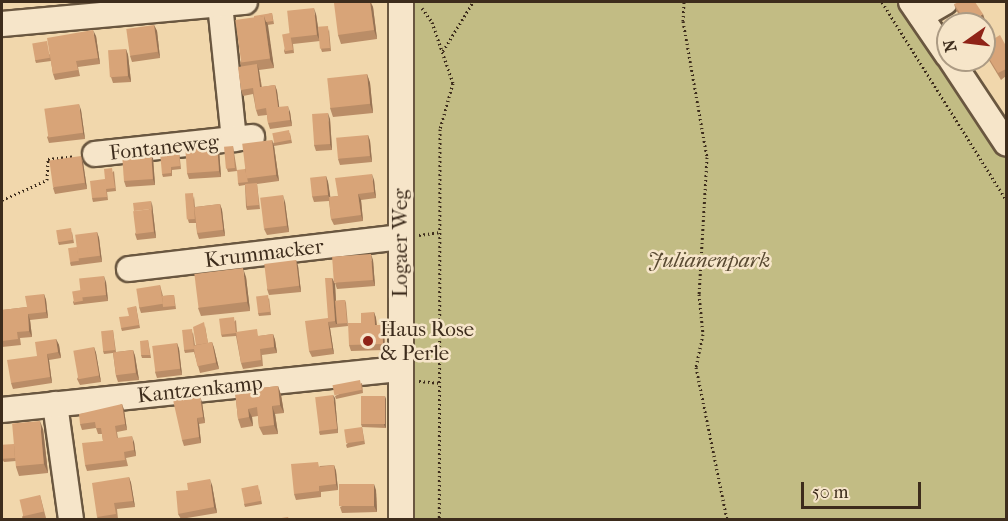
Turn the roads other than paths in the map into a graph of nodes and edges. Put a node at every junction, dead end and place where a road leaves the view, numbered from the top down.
1 (245, 2) edge
2 (401, 2) edge
3 (945, 2) edge
4 (220, 4) junction
5 (916, 9) edge
6 (2, 24) edge
7 (936, 38) edge
8 (959, 72) edge
9 (1006, 143) edge
10 (95, 154) road end
11 (400, 237) junction
12 (129, 269) dead end
13 (399, 369) junction
14 (55, 404) junction
15 (2, 410) edge
16 (71, 519) edge
17 (401, 519) edge

1 - 4 street
2 - 11 street, Logaer Weg
3 - 5 street
4 - 6 street
4 - 10 street, Fontaneweg
5 - 7 street
8 - 9 street
11 - 12 street, Krummacker
11 - 13 street, Logaer Weg
13 - 14 street, Kantzenkamp
13 - 17 street, Logaer Weg
14 - 15 street, Kantzenkamp
14 - 16 street

